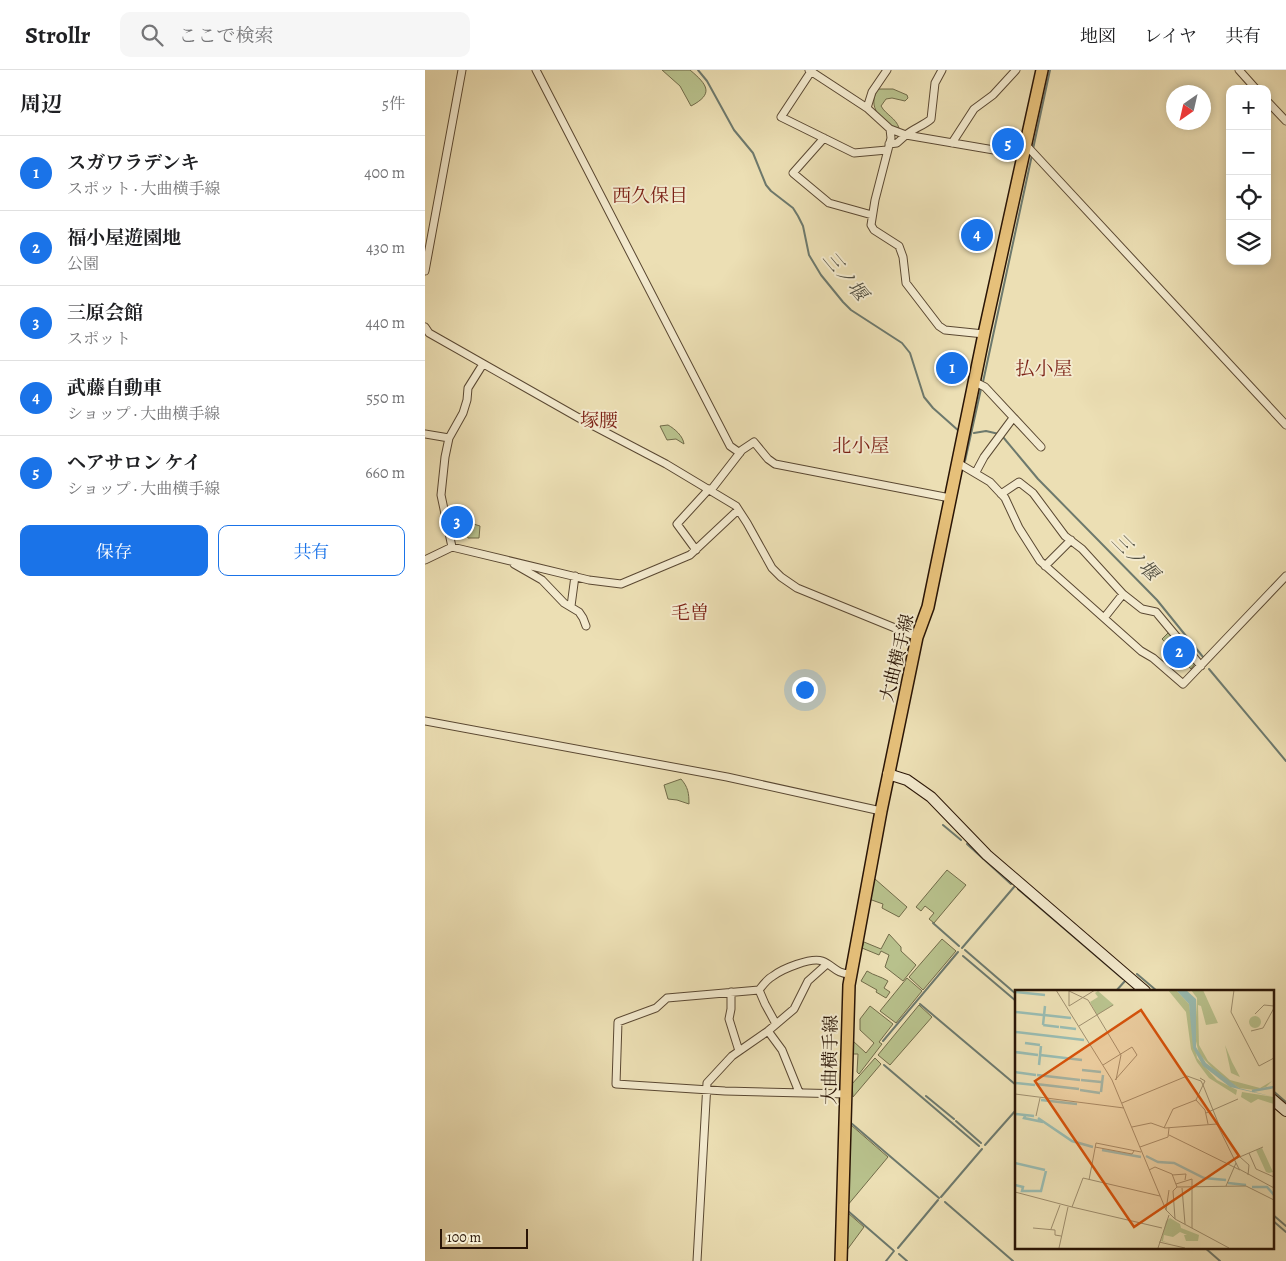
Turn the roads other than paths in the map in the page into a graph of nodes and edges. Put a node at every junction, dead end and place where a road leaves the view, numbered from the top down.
1 (462, 70) edge
2 (535, 70) edge
3 (811, 70) edge
4 (887, 70) edge
5 (942, 70) edge
6 (1016, 70) edge
7 (1042, 70) edge
8 (1239, 70) edge
9 (1252, 85) edge
10 (1271, 104) edge
11 (867, 108) junction
12 (1286, 121) edge
13 (890, 129) junction
14 (906, 135) junction
15 (824, 138) junction
16 (952, 143) junction
17 (888, 147) junction
18 (1024, 150) junction
19 (872, 215) junction
20 (425, 271) edge
21 (425, 327) edge
22 (984, 334) junction
23 (483, 364) junction
24 (975, 382) junction
25 (1013, 418) junction
26 (1286, 425) edge
27 (425, 434) edge
28 (449, 438) junction
29 (1041, 448) dead end
30 (740, 453) junction
31 (958, 462) junction
32 (976, 472) junction
33 (710, 490) junction
34 (1001, 494) junction
35 (949, 498) junction
36 (739, 510) junction
37 (1071, 540) junction
38 (452, 547) junction
39 (696, 550) junction
40 (425, 560) edge
41 (507, 560) junction
42 (1045, 566) junction
43 (575, 576) junction
44 (1286, 576) edge
45 (1123, 594) junction
46 (571, 606) junction
47 (1104, 618) junction
48 (585, 626) dead end
49 (917, 637) junction
50 (1201, 666) junction
51 (425, 720) edge
52 (889, 774) junction
53 (881, 810) junction
54 (827, 964) junction
55 (850, 974) junction
56 (759, 990) junction
57 (1144, 990) edge
58 (731, 992) junction
59 (776, 1024) junction
60 (768, 1031) junction
61 (739, 1051) junction
62 (707, 1089) junction
63 (799, 1092) junction
64 (847, 1094) junction
65 (1273, 1100) edge
66 (1286, 1111) edge
67 (697, 1261) edge
68 (841, 1261) edge

1 - 20 street
2 - 30 street
3 - 11 street
3 - 15 street
4 - 11 street
5 - 14 street
6 - 16 street
7 - 18 main road, 大曲横手線
8 - 9 street
10 - 12 street
11 - 13 street
13 - 14 street
13 - 17 street
14 - 16 street
14 - 17 street
15 - 17 street
15 - 19 street
16 - 18 street
17 - 19 street
18 - 22 main road, 大曲横手線
18 - 26 street
19 - 22 street
21 - 23 street
22 - 24 main road, 大曲横手線
23 - 28 street
23 - 33 street
24 - 25 street
24 - 31 main road, 大曲横手線
25 - 29 street
25 - 32 street
27 - 28 street
28 - 38 street
30 - 33 street
30 - 35 street
31 - 32 street
31 - 35 main road, 大曲横手線
32 - 34 street
33 - 36 street
33 - 39 street
34 - 37 street
34 - 42 street
35 - 49 main road, 大曲横手線
36 - 39 street
36 - 49 street
37 - 42 street
37 - 45 street
38 - 40 street
38 - 41 street
39 - 43 street
41 - 43 street
41 - 46 street
42 - 47 street
43 - 46 street
44 - 50 street
45 - 47 street
45 - 50 street
46 - 48 street
47 - 50 street
49 - 52 main road, 大曲横手線
51 - 53 street
52 - 53 main road, 大曲横手線
52 - 57 street
53 - 55 main road, 大曲横手線
54 - 55 street
54 - 56 street
54 - 59 street
55 - 64 main road, 大曲横手線
56 - 58 street
56 - 59 street
58 - 61 street
58 - 62 street
59 - 60 street
60 - 61 street
60 - 63 street
61 - 62 street
62 - 63 street
62 - 67 street
63 - 64 street
64 - 68 main road, 大曲横手線
65 - 66 street

